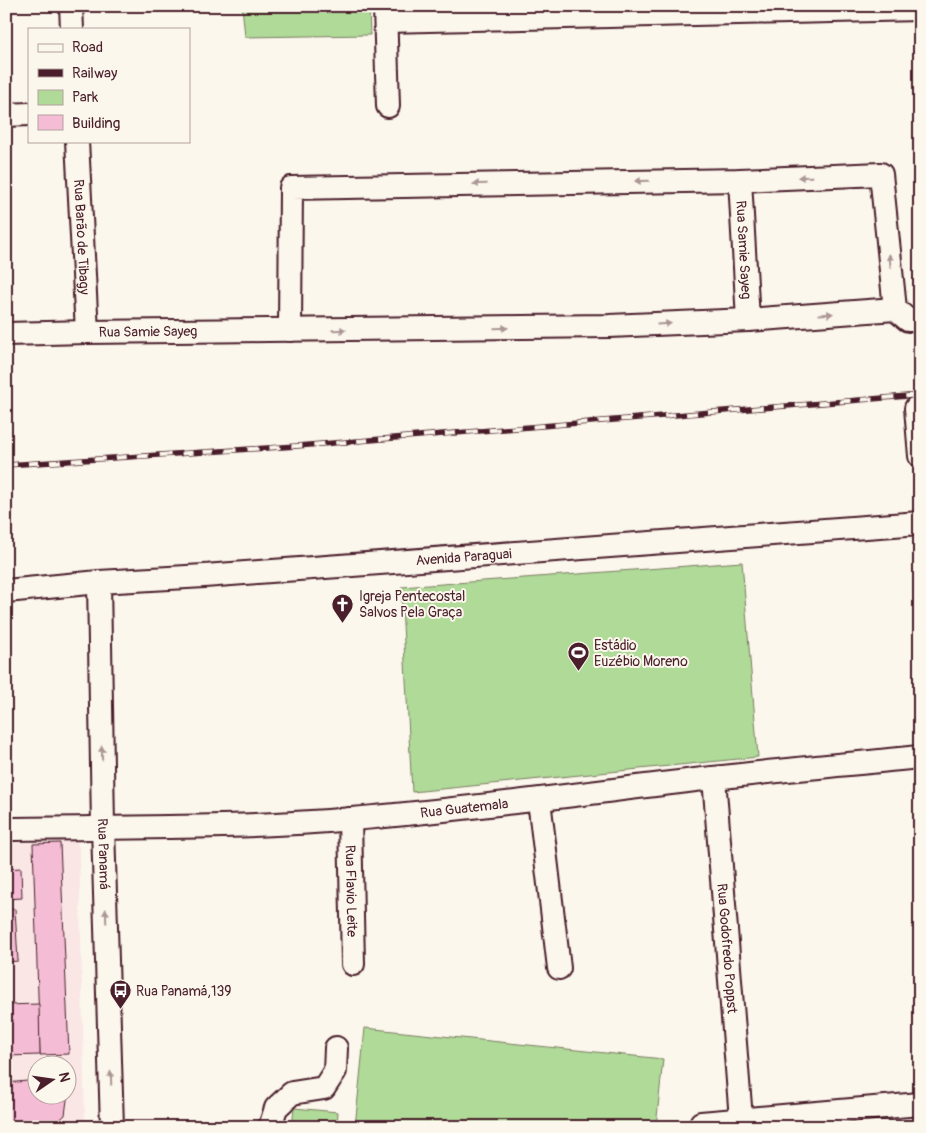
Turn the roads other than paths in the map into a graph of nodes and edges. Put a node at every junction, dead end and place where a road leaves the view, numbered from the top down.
1 (71, 6) edge
2 (920, 9) edge
3 (385, 14) edge
4 (72, 28) edge
5 (388, 106) dead end
6 (28, 114) edge
7 (6, 115) edge
8 (77, 142) edge
9 (740, 180) junction
10 (895, 309) junction
11 (748, 320) junction
12 (920, 320) edge
13 (290, 330) junction
14 (87, 332) junction
15 (6, 334) edge
16 (916, 408) dead end
17 (920, 456) edge
18 (920, 523) edge
19 (99, 582) junction
20 (6, 591) edge
21 (920, 758) edge
22 (714, 778) junction
23 (540, 800) junction
24 (350, 820) junction
25 (103, 827) junction
26 (6, 829) edge
27 (353, 964) dead end
28 (559, 968) dead end
29 (336, 1048) dead end
30 (920, 1104) edge
31 (741, 1119) junction
32 (701, 1122) dead end
33 (112, 1127) edge
34 (270, 1127) edge

1 - 4 street
2 - 3 street
3 - 5 street
6 - 7 street
8 - 14 street, Rua Barão de Tibagy
10 -> 9 street
9 - 11 street, Rua Samie Sayeg
9 -> 13 street
11 -> 10 street, Rua Samie Sayeg
10 - 12 street
13 -> 11 street, Rua Samie Sayeg
13 - 14 street, Rua Samie Sayeg
14 - 15 street, Rua Samie Sayeg
16 - 17 street
18 - 19 street, Avenida Paraguai
19 - 20 street, Avenida Paraguai
25 -> 19 street, Rua Panamá
21 - 22 street, Rua Guatemala
22 - 23 street, Rua Guatemala
22 - 31 street, Rua Godofredo Poppst
23 - 24 street, Rua Guatemala
23 - 28 street
24 - 25 street, Rua Guatemala
24 - 27 street, Rua Flavio Leite
25 - 26 street, Rua Guatemala
33 -> 25 street, Rua Panamá
29 - 34 street
30 - 31 street
31 - 32 street

